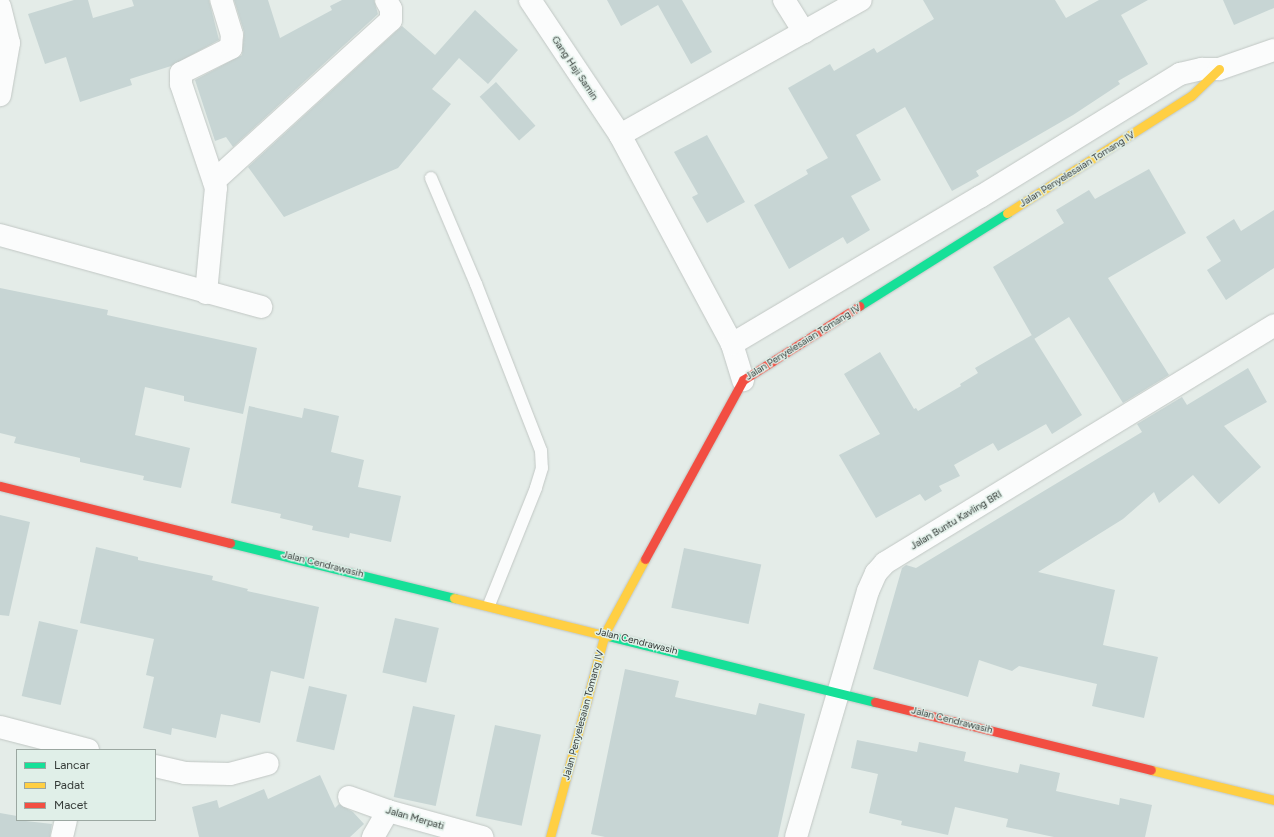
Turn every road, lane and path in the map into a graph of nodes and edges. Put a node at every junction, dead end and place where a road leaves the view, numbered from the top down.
1 (221, 0) edge
2 (386, 0) edge
3 (530, 0) edge
4 (784, 0) edge
5 (861, 0) edge
6 (0, 7) edge
7 (804, 32) junction
8 (1274, 50) edge
9 (1219, 69) junction
10 (0, 95) edge
11 (620, 135) junction
12 (431, 178) dead end
13 (214, 181) junction
14 (0, 235) edge
15 (206, 293) junction
16 (261, 307) dead end
17 (1274, 326) edge
18 (732, 344) junction
19 (743, 380) junction
20 (0, 486) edge
21 (489, 605) junction
22 (605, 633) junction
23 (838, 692) junction
24 (0, 727) edge
25 (81, 749) edge
26 (268, 764) dead end
27 (156, 766) edge
28 (349, 797) dead end
29 (1274, 800) edge
30 (388, 811) junction
31 (66, 821) edge
32 (62, 837) edge
33 (373, 837) edge
34 (482, 837) edge
35 (550, 837) edge
36 (796, 837) edge

1 - 13 street
2 - 13 street
3 - 11 street, Gang Haji Samin
4 - 7 street
5 - 7 street
6 - 10 street
7 - 11 street
8 - 9 street, Jalan Penyelesaian Tomang IV
9 - 18 street, Jalan Penyelesaian Tomang IV
9 - 19 street, Jalan Penyelesaian Tomang IV
11 - 18 street, Gang Haji Samin
12 - 21 lane
13 - 15 street
14 - 15 street
15 - 16 street
17 - 23 street, Jalan Buntu Kavling BRI
18 - 19 street
19 - 22 street, Jalan Penyelesaian Tomang IV
20 - 21 street, Jalan Cendrawasih
21 - 22 street, Jalan Cendrawasih
22 - 23 street, Jalan Cendrawasih
22 - 35 street, Jalan Penyelesaian Tomang IV
23 - 29 street, Jalan Cendrawasih
23 - 36 street, Jalan Buntu Kavling BRI
24 - 25 street
26 - 27 street
28 - 30 street, Jalan Merpati
30 - 33 street
30 - 34 street, Jalan Merpati
31 - 32 street

